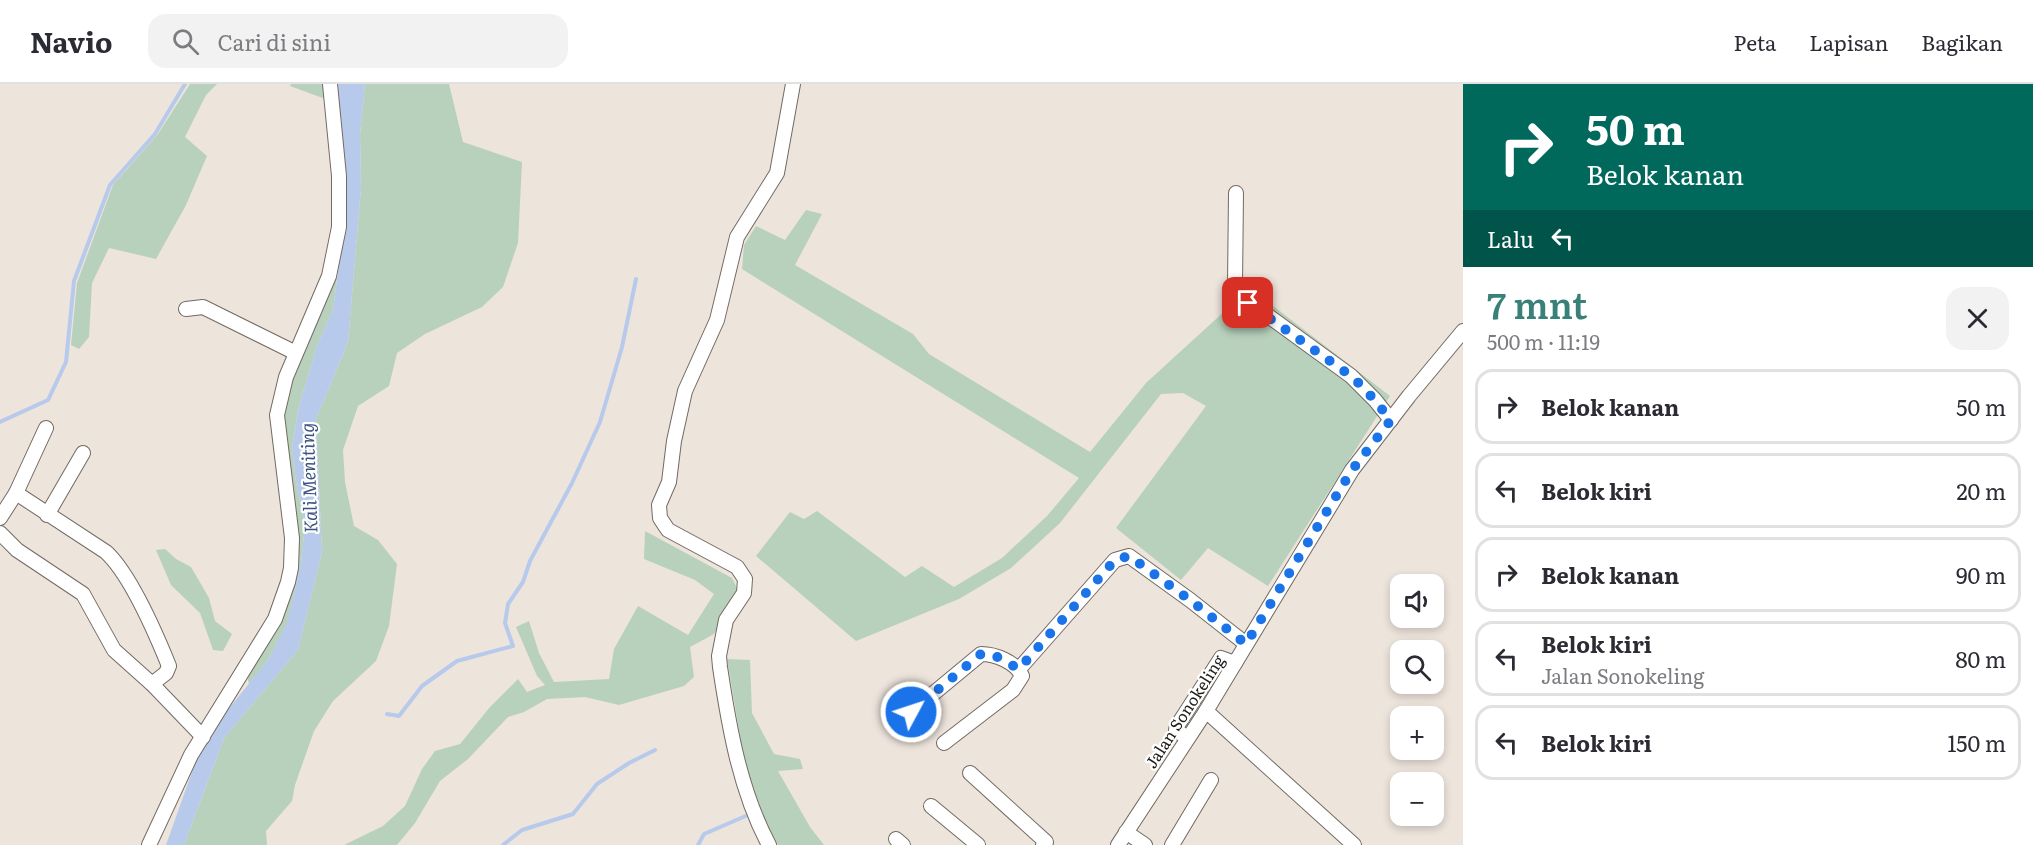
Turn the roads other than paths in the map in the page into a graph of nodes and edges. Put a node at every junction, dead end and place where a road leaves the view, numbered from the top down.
1 (330, 84) edge
2 (794, 84) edge
3 (1236, 193) dead end
4 (186, 309) dead end
5 (1463, 331) edge
6 (296, 353) junction
7 (1391, 420) junction
8 (46, 428) dead end
9 (83, 453) dead end
10 (16, 493) junction
11 (47, 515) junction
12 (0, 518) edge
13 (0, 533) edge
14 (1246, 644) junction
15 (1235, 663) junction
16 (1019, 669) junction
17 (152, 684) junction
18 (1206, 711) junction
19 (911, 712) dead end
20 (203, 736) junction
21 (1187, 738) junction
22 (944, 743) dead end
23 (970, 773) dead end
24 (1210, 780) dead end
25 (931, 806) dead end
26 (1126, 832) junction
27 (149, 845) edge
28 (769, 845) edge
29 (978, 845) edge
30 (1043, 845) edge
31 (1118, 845) edge
32 (1146, 845) edge
33 (1172, 845) edge
34 (1354, 845) edge

1 - 6 street
2 - 28 street
3 - 7 street
4 - 6 street
5 - 7 street, Jalan Sonokeling
6 - 20 street
7 - 14 street, Jalan Sonokeling
8 - 10 street
9 - 11 street
10 - 11 street
10 - 12 street
11 - 17 street
13 - 17 street
14 - 15 street, Jalan Sonokeling
14 - 16 street
15 - 18 street, Jalan Sonokeling
15 - 21 street
16 - 19 street
16 - 22 street
17 - 20 street
18 - 21 street, Jalan Sonokeling
18 - 34 street
20 - 27 street
21 - 26 street, Jalan Sonokeling
23 - 30 street
24 - 33 street
25 - 29 street
26 - 31 street, Jalan Sonokeling
26 - 32 street

